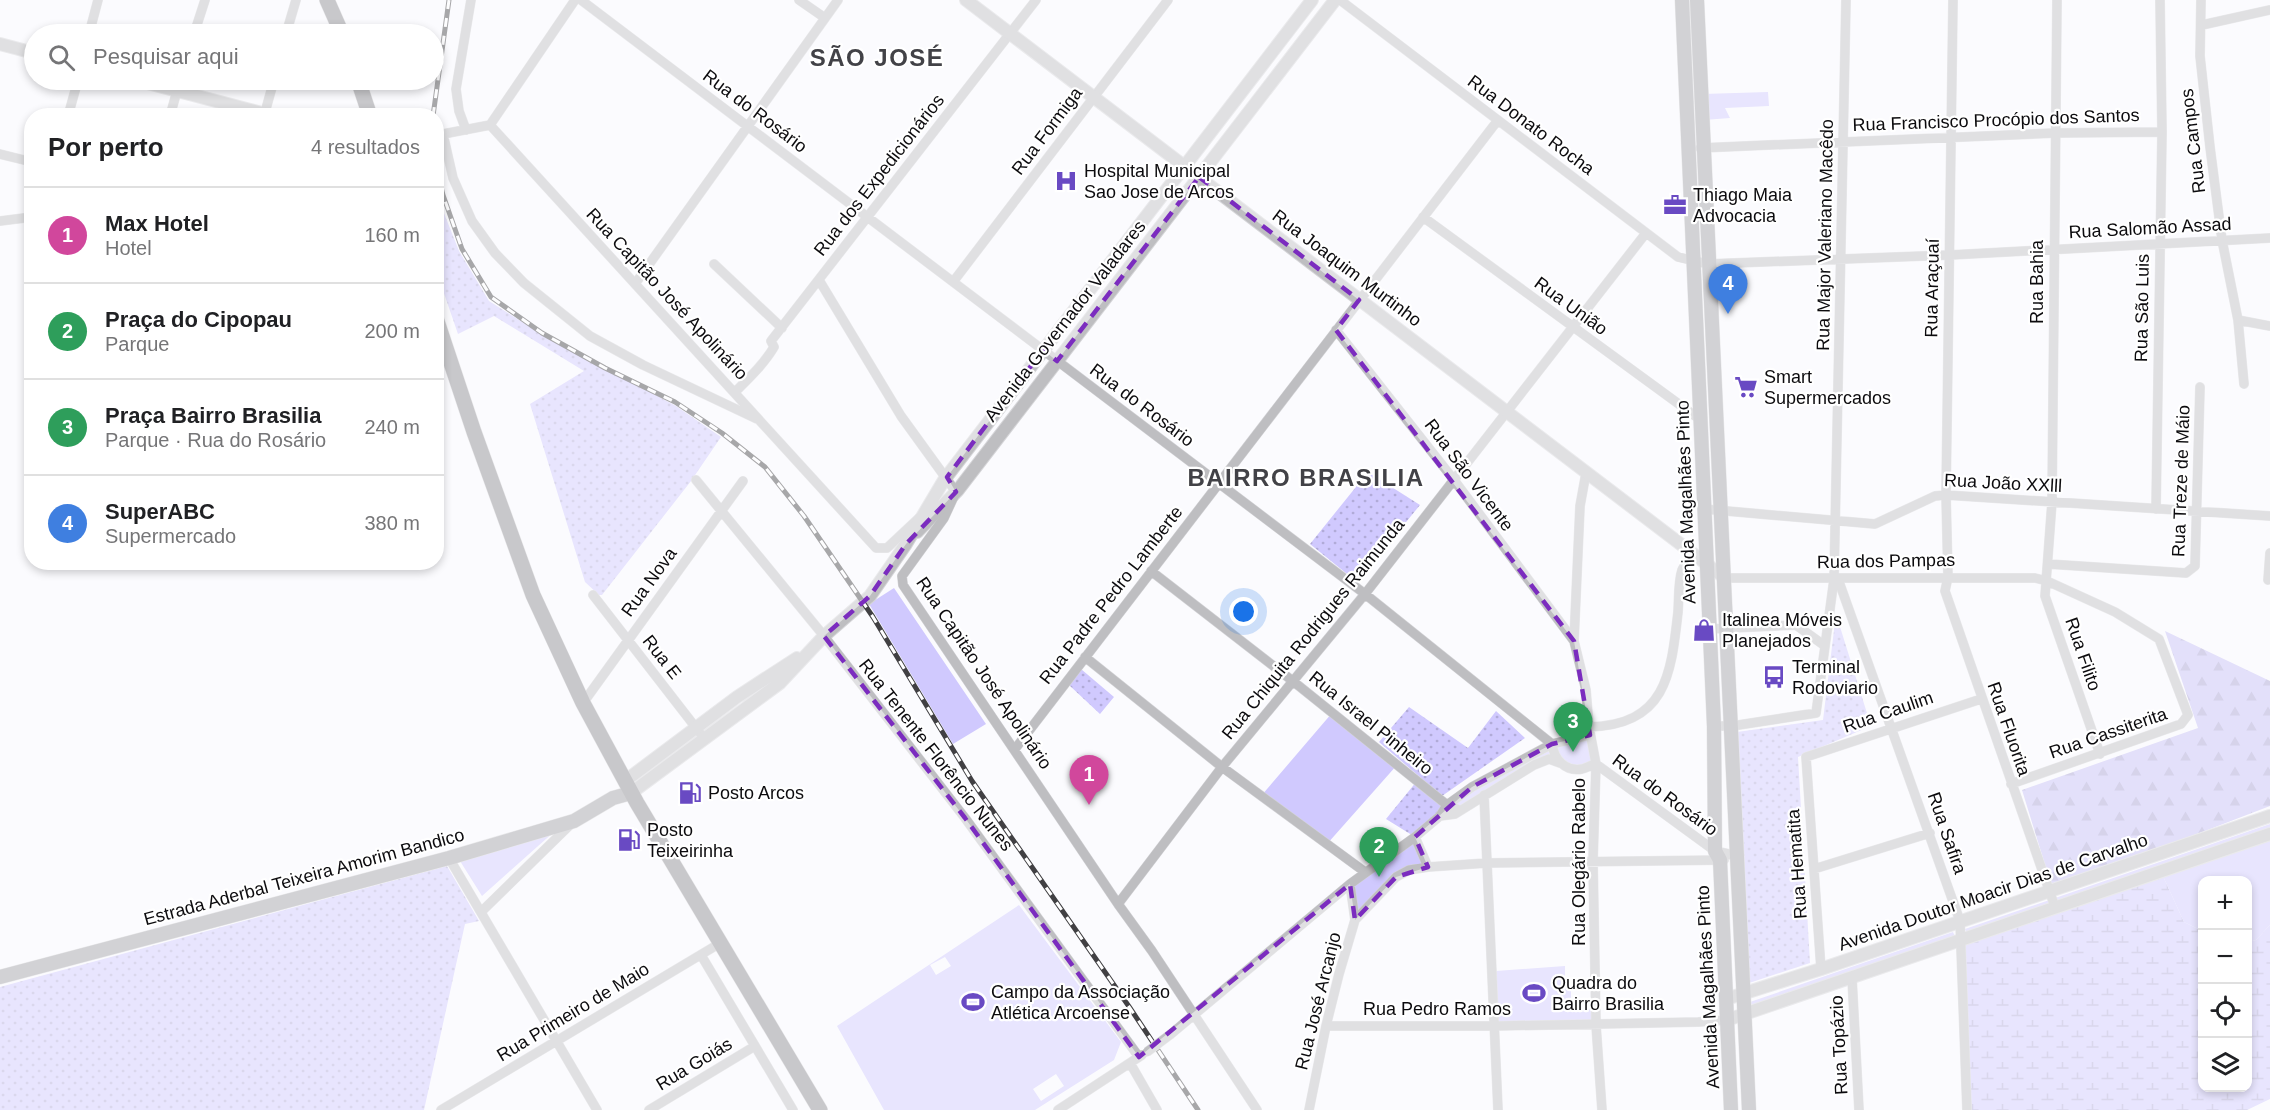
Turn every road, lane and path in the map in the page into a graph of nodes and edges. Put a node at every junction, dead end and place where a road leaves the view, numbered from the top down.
1 (98, 0) edge
2 (205, 0) edge
3 (296, 0) edge
4 (327, 0) edge
5 (471, 0) edge
6 (575, 0) edge
7 (581, 0) edge
8 (799, 0) edge
9 (838, 0) edge
10 (966, 0) edge
11 (1036, 0) edge
12 (1168, 0) edge
13 (1312, 0) edge
14 (1335, 0) edge
15 (1340, 0) edge
16 (1682, 0) edge
17 (1697, 0) edge
18 (1846, 0) edge
19 (1953, 0) edge
20 (2057, 0) edge
21 (2160, 0) edge
22 (2201, 0) edge
23 (2270, 10) edge
24 (825, 18) junction
25 (92, 24) edge
26 (197, 24) edge
27 (289, 24) edge
28 (338, 24) edge
29 (2202, 25) junction
30 (1010, 35) junction
31 (0, 44) edge
32 (24, 50) edge
33 (75, 90) edge
34 (177, 90) edge
35 (193, 90) edge
36 (272, 90) edge
37 (361, 90) edge
38 (1094, 97) junction
39 (70, 108) edge
40 (172, 108) edge
41 (246, 108) edge
42 (268, 108) edge
43 (367, 108) edge
44 (1498, 120) junction
45 (490, 125) junction
46 (748, 126) junction
47 (466, 130) junction
48 (2162, 132) junction
49 (444, 133) edge
50 (2055, 133) junction
51 (1951, 137) junction
52 (1843, 142) junction
53 (444, 148) edge
54 (1703, 148) junction
55 (1689, 149) junction
56 (0, 154) edge
57 (24, 160) edge
58 (1184, 166) junction
59 (1199, 177) junction
60 (866, 216) junction
61 (1423, 217) junction
62 (24, 218) edge
63 (0, 221) edge
64 (1646, 233) junction
65 (2270, 238) edge
66 (2222, 240) junction
67 (2159, 244) junction
68 (2054, 249) junction
69 (1950, 255) junction
70 (1841, 257) junction
71 (1694, 261) junction
72 (714, 264) dead end
73 (1708, 264) junction
74 (819, 280) junction
75 (953, 282) junction
76 (635, 284) junction
77 (1359, 300) junction
78 (2238, 320) junction
79 (2270, 326) edge
80 (1572, 327) junction
81 (782, 328) junction
82 (1336, 330) junction
83 (444, 342) edge
84 (1043, 350) junction
85 (1057, 361) junction
86 (723, 380) junction
87 (2244, 384) dead end
88 (2200, 387) dead end
89 (699, 391) junction
90 (735, 392) junction
91 (1506, 412) junction
92 (1700, 421) junction
93 (1716, 422) junction
94 (763, 423) junction
95 (1586, 473) junction
96 (947, 477) junction
97 (696, 480) dead end
98 (1454, 480) junction
99 (743, 481) dead end
100 (1218, 483) junction
101 (956, 492) junction
102 (1946, 495) junction
103 (2052, 502) junction
104 (1704, 509) junction
105 (2156, 509) junction
106 (1721, 510) junction
107 (721, 511) junction
108 (2197, 513) junction
109 (922, 515) junction
110 (2270, 516) edge
111 (1835, 520) junction
112 (906, 544) junction
113 (1723, 549) junction
114 (1699, 552) junction
115 (2270, 553) edge
116 (2048, 564) junction
117 (1707, 566) junction
118 (1151, 571) junction
119 (1948, 577) junction
120 (1725, 578) junction
121 (1836, 579) junction
122 (2268, 580) dead end
123 (2047, 581) junction
124 (1365, 594) junction
125 (593, 595) dead end
126 (1728, 628) junction
127 (1709, 630) junction
128 (824, 636) junction
129 (628, 640) junction
130 (1574, 641) junction
131 (1825, 646) junction
132 (810, 650) junction
133 (1085, 657) junction
134 (1294, 682) junction
135 (1981, 699) junction
136 (583, 703) junction
137 (2181, 724) joint
138 (1714, 726) junction
139 (1732, 726) junction
140 (1589, 727) junction
141 (696, 728) junction
142 (1891, 728) junction
143 (705, 740) junction
144 (1548, 746) junction
145 (1015, 748) junction
146 (2100, 754) junction
147 (1806, 757) joint
148 (1561, 763) junction
149 (1596, 764) junction
150 (1222, 767) junction
151 (2011, 784) junction
152 (628, 787) junction
153 (1484, 795) junction
154 (1447, 805) junction
155 (1459, 810) junction
156 (1440, 816) junction
157 (2270, 816) edge
158 (574, 821) junction
159 (2255, 821) junction
160 (1930, 833) junction
161 (2266, 836) edge
162 (1415, 837) junction
163 (1717, 856) junction
164 (449, 858) junction
165 (1738, 858) junction
166 (1593, 861) junction
167 (1487, 863) junction
168 (1428, 867) junction
169 (1814, 869) junction
170 (1365, 872) junction
171 (1350, 884) junction
172 (2049, 892) junction
173 (1118, 904) junction
174 (2055, 907) junction
175 (481, 912) junction
176 (1355, 920) junction
177 (1960, 921) junction
178 (1960, 939) junction
179 (722, 942) junction
180 (701, 955) junction
181 (1821, 969) junction
182 (0, 977) edge
183 (1852, 978) junction
184 (1744, 995) junction
185 (1726, 999) junction
186 (1745, 1014) junction
187 (1195, 1015) junction
188 (1727, 1020) junction
189 (1596, 1025) junction
190 (1326, 1026) junction
191 (1494, 1026) junction
192 (557, 1041) junction
193 (755, 1046) junction
194 (1143, 1054) junction
195 (1130, 1063) junction
196 (441, 1110) edge
197 (597, 1110) edge
198 (650, 1110) edge
199 (793, 1110) edge
200 (820, 1110) edge
201 (1058, 1110) edge
202 (1157, 1110) edge
203 (1257, 1110) edge
204 (1309, 1110) edge
205 (1498, 1110) edge
206 (1602, 1110) edge
207 (1731, 1110) edge
208 (1749, 1110) edge
209 (1859, 1110) edge
210 (1967, 1110) edge

1 - 25 street
2 - 26 street
3 - 27 street
4 - 28 main road
5 - 47 street
6 - 45 street
7 - 46 street, Rua do Rosário
8 - 24 street
9 - 24 street
10 - 30 street, Rua Joaquim Murtinho
11 - 30 street, Rua dos Expedicionários
12 - 38 street, Rua Formiga
13 - 58 street, Avenida Governador Valadares
14 - 59 street, Avenida Governador Valadares
15 - 44 street, Rua Donato Rocha
16 - 55 main road, Avenida Magalhães Pinto
17 - 54 main road, Avenida Magalhães Pinto
18 - 52 street, Rua Major Valeriano Macêdo
19 - 51 street, Rua Araçuaí
20 - 50 street, Rua Bahia
21 - 48 street, Rua São Luis
22 - 29 street, Rua Campos
23 - 29 street
24 - 46 street
29 - 66 street, Rua Campos
30 - 38 street, Rua Joaquim Murtinho
30 - 60 street, Rua dos Expedicionários
31 - 32 street
33 - 39 street
34 - 40 street
35 - 41 street
36 - 42 street
37 - 43 main road
38 - 58 street, Rua Joaquim Murtinho
38 - 75 street, Rua Formiga
44 - 61 street, Rua Padre Pedro Lamberte
44 - 64 street, Rua Donato Rocha
45 - 47 street
45 - 76 street, Rua Capitão José Apolinário
46 - 60 street, Rua do Rosário
46 - 76 street
47 - 49 street
48 - 50 street, Rua Francisco Procópio dos Santos
48 - 67 street, Rua São Luis
50 - 51 street, Rua Francisco Procópio dos Santos
50 - 68 street, Rua Bahia
51 - 52 street, Rua Francisco Procópio dos Santos
51 - 69 street, Rua Araçuaí
52 - 54 street, Rua Francisco Procópio dos Santos
52 - 70 street, Rua Major Valeriano Macêdo
53 - 89 street
54 - 55 street, Rua Francisco Procópio dos Santos
54 - 73 main road, Avenida Magalhães Pinto
55 - 71 main road, Avenida Magalhães Pinto
56 - 57 street
58 - 59 street, Rua Joaquim Murtinho
58 - 84 street, Avenida Governador Valadares
59 - 77 street, Rua Joaquim Murtinho
59 - 85 street, Avenida Governador Valadares
60 - 74 street, Rua dos Expedicionários
60 - 75 street, Rua do Rosário
61 - 77 street, Rua Padre Pedro Lamberte
61 - 80 street, Rua União
62 - 63 street
64 - 71 street, Rua Donato Rocha
64 - 80 street, Rua Chiquita Rodrigues Raimunda
65 - 66 street, Rua Salomão Assad
66 - 67 street, Rua Salomão Assad
66 - 78 street, Rua Campos
67 - 68 street, Rua Salomão Assad
67 - 105 street, Rua São Luis
68 - 69 street, Rua Salomão Assad
68 - 103 street, Rua Bahia
69 - 70 street, Rua Salomão Assad
69 - 102 street, Rua Araçuaí
70 - 73 street, Rua Salomão Assad
70 - 111 street, Rua Major Valeriano Macêdo
71 - 73 street, Rua Donato Rocha
71 - 92 main road, Avenida Magalhães Pinto
72 - 81 street
73 - 93 main road, Avenida Magalhães Pinto
74 - 81 street, Rua dos Expedicionários
74 - 96 street
75 - 84 street, Rua do Rosário
76 - 86 street, Rua Capitão José Apolinário
77 - 82 street, Rua Padre Pedro Lamberte
77 - 91 street, Rua Joaquim Murtinho
78 - 79 street
78 - 87 street, Rua Campos
80 - 91 street, Rua Chiquita Rodrigues Raimunda
80 - 92 street, Rua União
81 - 90 street, Rua dos Expedicionários
82 - 98 street, Rua São Vicente
82 - 100 street, Rua Padre Pedro Lamberte
83 - 136 main road
84 - 85 street, Rua do Rosário
84 - 96 street, Avenida Governador Valadares
85 - 100 street, Rua do Rosário
85 - 101 street, Avenida Governador Valadares
86 - 89 street
86 - 90 street, Rua Capitão José Apolinário
88 - 108 street, Rua Treze de Máio
89 - 94 street
90 - 94 street, Rua Capitão José Apolinário
91 - 95 street, Rua Joaquim Murtinho
91 - 98 street, Rua Chiquita Rodrigues Raimunda
92 - 93 street
92 - 104 main road, Avenida Magalhães Pinto
93 - 106 main road, Avenida Magalhães Pinto
94 - 109 street, Rua Capitão José Apolinário
95 - 114 street, Rua Joaquim Murtinho
95 - 130 street, Rua Olegário Rabelo
96 - 101 street
96 - 109 street, Avenida Governador Valadares
97 - 107 street, Rua Tenente Florêncio Nunes
98 - 124 street, Rua Chiquita Rodrigues Raimunda
98 - 130 street, Rua São Vicente
99 - 107 street, Rua Nova
100 - 118 street, Rua Padre Pedro Lamberte
100 - 124 street, Rua do Rosário
101 - 112 street, Avenida Governador Valadares
101 - 145 street, Rua Capitão José Apolinário
102 - 103 street, Rua João XXlll
102 - 111 street, Rua João XXlll
102 - 119 street, Rua Araçuaí
103 - 105 street, Rua João XXlll
103 - 116 street, Rua Bahia
104 - 106 street, Rua João XXlll
104 - 114 main road, Avenida Magalhães Pinto
105 - 108 street, Rua João XXlll
106 - 111 street, Rua João XXlll
106 - 113 main road, Avenida Magalhães Pinto
107 - 128 street, Rua Tenente Florêncio Nunes
107 - 129 street, Rua Nova
108 - 110 street, Rua João XXlll
108 - 116 street, Rua Treze de Máio
109 - 112 street, Avenida Governador Valadares
111 - 121 street, Rua Major Valeriano Macêdo
112 - 128 street, Avenida Governador Valadares
113 - 114 main road
113 - 120 main road, Avenida Magalhães Pinto
114 - 117 main road, Avenida Magalhães Pinto
114 - 140 street
115 - 122 street
116 - 123 street, Rua Filito
117 - 120 street
117 - 127 main road, Avenida Magalhães Pinto
118 - 133 street, Rua Padre Pedro Lamberte
118 - 134 street, Rua Israel Pinheiro
119 - 121 street, Rua dos Pampas
119 - 123 street, Rua dos Pampas
119 - 135 street, Rua Fluorita
120 - 121 street, Rua dos Pampas
120 - 126 main road, Avenida Magalhães Pinto
121 - 131 street
121 - 142 street, Rua Safira
123 - 137 street, Rua dos Pampas
123 - 146 street, Rua Filito
124 - 134 street, Rua Chiquita Rodrigues Raimunda
124 - 144 street, Rua do Rosário
125 - 129 street, Rua E
126 - 127 street
126 - 131 street
126 - 139 main road, Avenida Magalhães Pinto
127 - 138 main road, Avenida Magalhães Pinto
128 - 132 street, Avenida Governador Valadares
128 - 194 street, Rua Tenente Florêncio Nunes
129 - 136 street, Rua Nova
129 - 141 street, Rua E
130 - 140 street, Rua Olegário Rabelo
131 - 139 street
132 - 141 street, Avenida Governador Valadares
132 - 143 street, Avenida Governador Valadares
133 - 145 street, Rua Padre Pedro Lamberte
133 - 150 street
134 - 150 street, Rua Chiquita Rodrigues Raimunda
134 - 154 street, Rua Israel Pinheiro
135 - 142 street, Rua Caulim
135 - 151 street, Rua Fluorita
136 - 152 main road
137 - 146 street, Rua Cassiterita
138 - 139 street
138 - 163 main road, Avenida Magalhães Pinto
139 - 165 main road, Avenida Magalhães Pinto
140 - 144 street
140 - 149 street, Rua Olegário Rabelo
141 - 143 street, Rua E
141 - 152 street, Avenida Governador Valadares
142 - 147 street, Rua Caulim
142 - 160 street, Rua Safira
143 - 152 street, Avenida Governador Valadares
144 - 148 street, Rua do Rosário
144 - 154 street
145 - 173 street, Rua Capitão José Apolinário
146 - 151 street, Rua Cassiterita
147 - 169 street, Rua Hematita
148 - 149 street, Rua do Rosário
148 - 153 street
149 - 163 street, Rua do Rosário
149 - 166 street, Rua Olegário Rabelo
150 - 170 street
150 - 173 street, Rua Chiquita Rodrigues Raimunda
151 - 172 street, Rua Fluorita
152 - 158 main road, Estrada Aderbal Teixeira Amorim Bandico
152 - 179 main road
153 - 155 street
153 - 167 street
154 - 155 street, Rua Israel Pinheiro
154 - 156 street
155 - 156 street
156 - 162 street
157 - 159 street, Avenida Doutor Moacir Dias de Carvalho
158 - 164 main road, Estrada Aderbal Teixeira Amorim Bandico
158 - 175 street
159 - 161 street
159 - 172 street, Avenida Doutor Moacir Dias de Carvalho
160 - 169 street
160 - 177 street, Rua Safira
161 - 174 street, Avenida Doutor Moacir Dias de Carvalho
162 - 168 street
162 - 170 street
163 - 165 street, Rua do Rosário
163 - 166 street, Rua José Arcanjo
163 - 185 main road, Avenida Magalhães Pinto
164 - 175 street
164 - 182 main road, Estrada Aderbal Teixeira Amorim Bandico
165 - 184 main road, Avenida Magalhães Pinto
166 - 167 street, Rua José Arcanjo
166 - 189 street, Rua Olegário Rabelo
167 - 168 street, Rua José Arcanjo
167 - 191 street
168 - 176 street, Rua José Arcanjo
169 - 181 street, Rua Hematita
170 - 171 street
171 - 176 street
171 - 187 street
172 - 174 street, Rua Fluorita
172 - 177 street, Avenida Doutor Moacir Dias de Carvalho
173 - 187 street, Rua Capitão José Apolinário
174 - 178 street, Avenida Doutor Moacir Dias de Carvalho
175 - 192 street
176 - 190 street, Rua José Arcanjo
177 - 178 street, Rua Safira
177 - 181 street, Avenida Doutor Moacir Dias de Carvalho
178 - 183 street, Avenida Doutor Moacir Dias de Carvalho
178 - 210 street, Rua Safira
179 - 180 street, Rua Primeiro de Maio
179 - 200 main road
180 - 192 street, Rua Primeiro de Maio
180 - 193 street
181 - 184 street, Avenida Doutor Moacir Dias de Carvalho
183 - 186 street, Avenida Doutor Moacir Dias de Carvalho
183 - 209 street, Rua Topázio
184 - 185 street, Avenida Doutor Moacir Dias de Carvalho
184 - 186 main road, Avenida Magalhães Pinto
185 - 188 main road, Avenida Magalhães Pinto
186 - 188 street, Avenida Doutor Moacir Dias de Carvalho
186 - 208 main road, Avenida Magalhães Pinto
187 - 194 street, bridge
187 - 203 street, Rua Capitão José Apolinário
188 - 189 street, Rua Pedro Ramos
188 - 207 main road, Avenida Magalhães Pinto
189 - 191 street, Rua Pedro Ramos
189 - 206 street, Rua Olegário Rabelo
190 - 191 street, Rua Pedro Ramos
190 - 204 street, Rua José Arcanjo
191 - 205 street
192 - 196 street, Rua Primeiro de Maio
192 - 197 street
193 - 198 street, Rua Goiás
193 - 199 street
194 - 195 street
195 - 201 street
195 - 202 street

